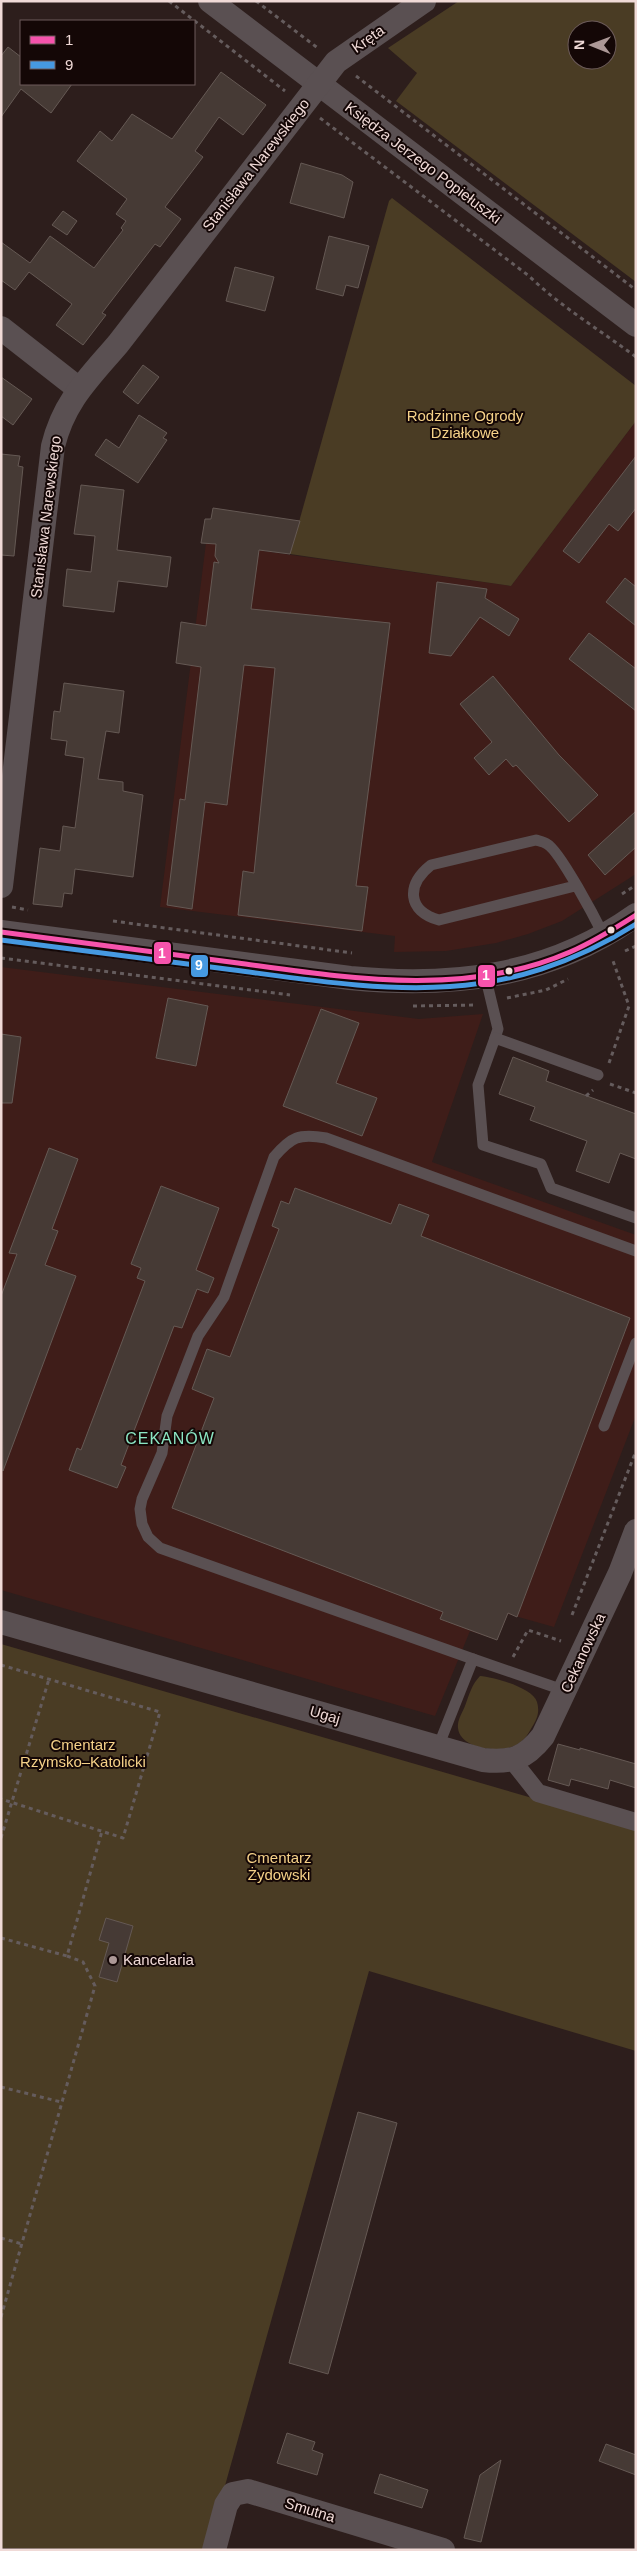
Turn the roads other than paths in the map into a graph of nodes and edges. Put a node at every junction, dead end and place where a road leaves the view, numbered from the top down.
1 (210, 1) edge
2 (424, 1) edge
3 (319, 84) junction
4 (636, 325) edge
5 (1, 328) edge
6 (79, 388) junction
7 (575, 886) junction
8 (5, 896) edge
9 (636, 916) edge
10 (1, 932) edge
11 (608, 947) junction
12 (485, 976) junction
13 (495, 1038) junction
14 (599, 1081) road end
15 (636, 1218) edge
16 (636, 1251) edge
17 (636, 1343) edge
18 (604, 1426) dead end
19 (636, 1531) edge
20 (1, 1622) edge
21 (473, 1658) junction
22 (566, 1691) junction
23 (438, 1747) junction
24 (512, 1760) junction
25 (636, 1822) edge
26 (214, 2550) edge
27 (443, 2550) edge

1 - 3 street, Księdza Jerzego Popiełuszki
2 - 3 street, Kręta
3 - 4 street, Księdza Jerzego Popiełuszki
3 - 6 street, Stanisława Narewskiego
5 - 6 street
6 - 8 street, Stanisława Narewskiego
7 - 7 lane
7 - 11 lane
9 - 11 street
10 - 12 street
11 - 12 street
12 - 13 lane
13 - 14 lane
13 - 15 lane
16 - 21 lane
17 - 18 lane
19 - 22 street, Cekanowska
20 - 23 street, Ugaj
21 - 22 lane
21 - 23 lane
22 - 24 street, Cekanowska
23 - 24 street, Ugaj
24 - 25 street
26 - 27 street, Smutna

